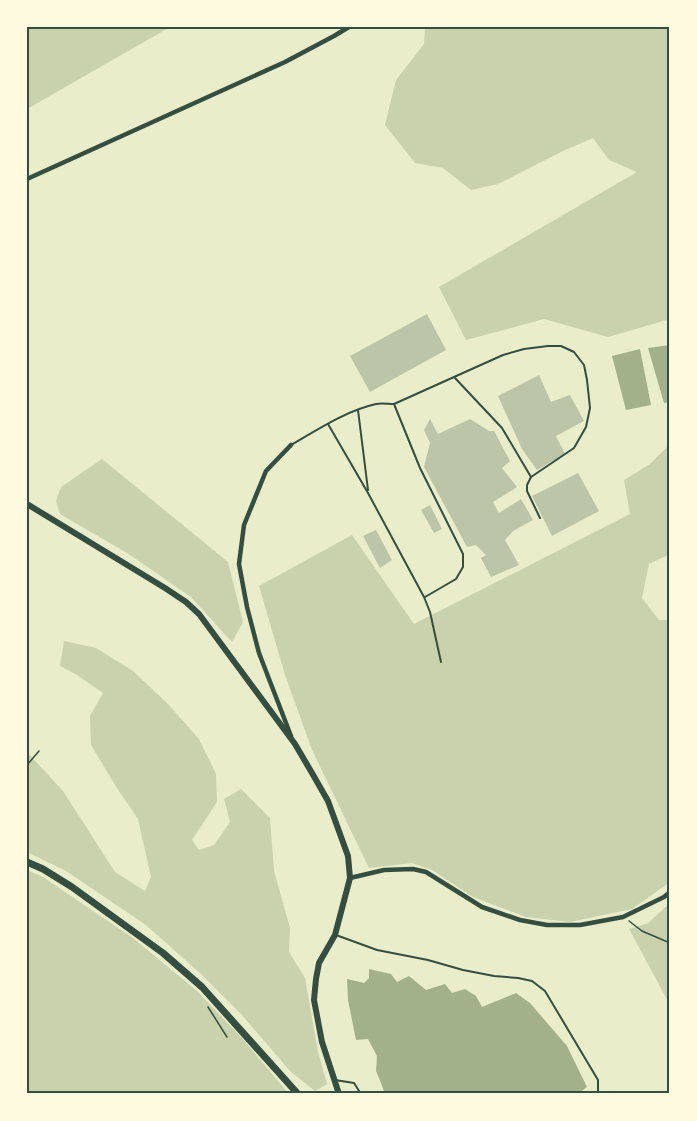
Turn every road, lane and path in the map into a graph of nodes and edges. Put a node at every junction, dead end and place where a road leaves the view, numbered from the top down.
1 (349, 27) edge
2 (27, 179) edge
3 (454, 378) junction
4 (394, 404) junction
5 (357, 410) junction
6 (328, 424) junction
7 (291, 445) joint
8 (531, 477) junction
9 (368, 493) junction
10 (27, 504) edge
11 (540, 518) dead end
12 (424, 597) junction
13 (441, 662) dead end
14 (295, 744) junction
15 (39, 751) dead end
16 (27, 765) edge
17 (27, 862) edge
18 (350, 878) junction
19 (670, 892) edge
20 (623, 917) junction
21 (335, 935) junction
22 (670, 944) edge
23 (205, 1002) dead end
24 (227, 1037) dead end
25 (335, 1080) junction
26 (298, 1094) edge
27 (339, 1094) edge
28 (361, 1094) edge
29 (597, 1094) edge

1 - 2 street
3 - 4 lane
3 - 8 lane
3 - 8 lane
4 - 5 lane
4 - 12 lane
5 - 6 lane
5 - 9 lane
6 - 7 lane
6 - 9 lane
7 - 14 street
8 - 11 lane
9 - 12 lane
10 - 14 street
12 - 13 lane
14 - 18 street
15 - 16 path
17 - 26 main road
18 - 20 street
18 - 21 street
19 - 20 street
20 - 22 path
21 - 25 street
21 - 29 lane
23 - 24 path
25 - 27 street
25 - 28 lane

